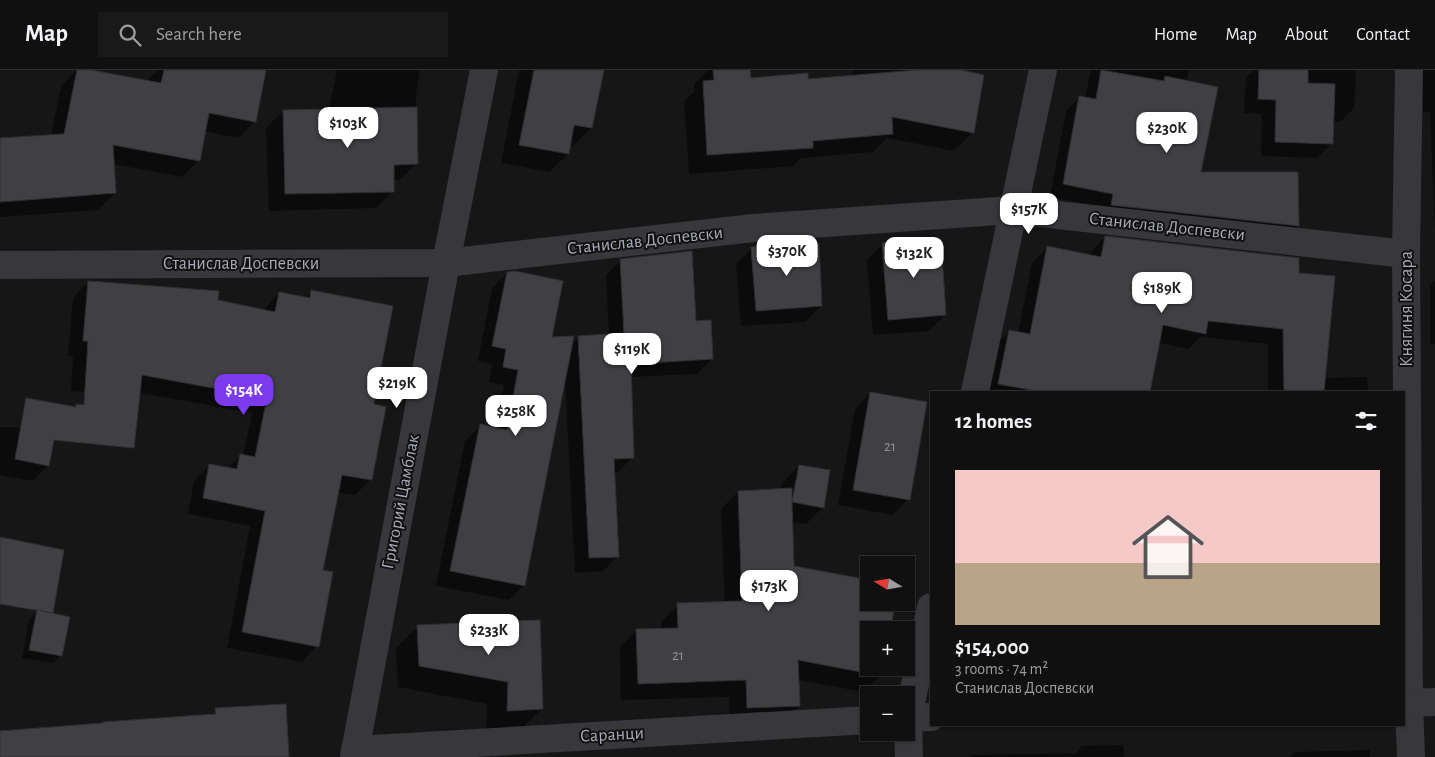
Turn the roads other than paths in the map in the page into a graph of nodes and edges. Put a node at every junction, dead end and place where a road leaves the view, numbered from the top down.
1 (484, 70) edge
2 (1043, 70) edge
3 (1409, 70) edge
4 (1013, 210) junction
5 (1406, 254) junction
6 (446, 263) junction
7 (0, 265) edge
8 (975, 391) edge
9 (930, 614) edge
10 (1416, 703) edge
11 (915, 717) edge
12 (860, 721) edge
13 (911, 741) edge
14 (355, 753) edge
15 (909, 757) edge
16 (1411, 757) edge

1 - 6 street, Григорий Цамблак
2 - 4 street
3 - 5 street, Княгиня Косара
4 - 5 street, Станислав Доспевски
4 - 6 street, Станислав Доспевски
4 - 8 street
5 - 10 street, Княгиня Косара
6 - 7 street, Станислав Доспевски
6 - 14 street, Григорий Цамблак
9 - 11 street
10 - 16 street, Княгиня Косара
12 - 14 street, Саранци
13 - 15 street

